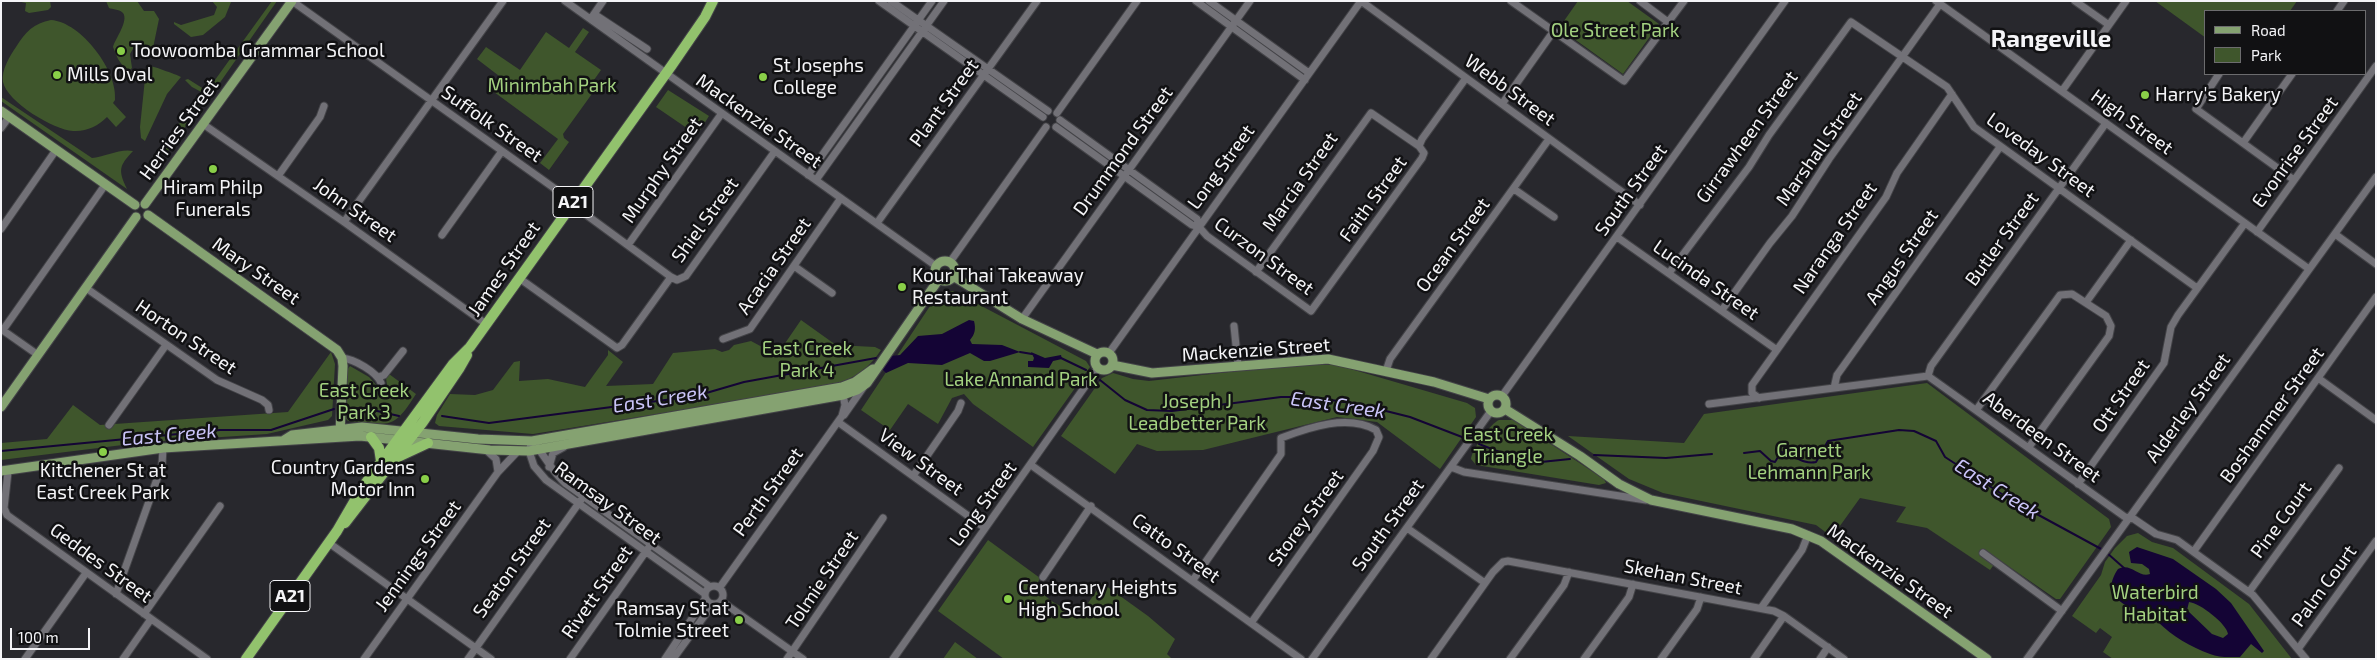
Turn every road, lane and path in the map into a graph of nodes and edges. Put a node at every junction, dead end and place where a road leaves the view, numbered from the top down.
1 (292, 1) edge
2 (504, 1) edge
3 (565, 1) edge
4 (603, 1) edge
5 (713, 1) edge
6 (720, 1) edge
7 (879, 1) edge
8 (891, 1) edge
9 (932, 1) edge
10 (944, 1) edge
11 (1037, 1) edge
12 (1137, 1) edge
13 (1196, 1) edge
14 (1209, 1) edge
15 (1250, 1) edge
16 (1361, 1) edge
17 (1511, 1) edge
18 (1640, 1) edge
19 (1684, 1) edge
20 (1785, 1) edge
21 (2075, 1) edge
22 (2126, 1) edge
23 (1938, 3) edge
24 (706, 16) junction
25 (592, 17) junction
26 (1668, 22) junction
27 (1851, 22) joint
28 (916, 23) junction
29 (1234, 24) junction
30 (2109, 25) junction
31 (924, 29) junction
32 (1553, 32) junction
33 (647, 49) dead end
34 (1903, 56) junction
35 (2376, 66) edge
36 (986, 73) junction
37 (665, 74) junction
38 (2218, 75) edge
39 (2291, 75) edge
40 (1307, 77) junction
41 (1466, 78) junction
42 (2062, 91) junction
43 (1952, 94) junction
44 (431, 101) junction
45 (1502, 104) junction
46 (324, 106) dead end
47 (1048, 111) junction
48 (722, 113) junction
49 (1057, 113) junction
50 (5, 114) edge
51 (1043, 117) junction
52 (1060, 120) junction
53 (203, 124) junction
54 (2106, 124) junction
55 (1046, 127) junction
56 (1056, 127) junction
57 (1, 128) edge
58 (1550, 140) junction
59 (2243, 143) junction
60 (1419, 146) junction
61 (2000, 147) junction
62 (56, 150) junction
63 (502, 150) junction
64 (775, 151) junction
65 (1126, 174) junction
66 (808, 175) junction
67 (278, 176) junction
68 (2376, 177) edge
69 (816, 180) junction
70 (2294, 180) junction
71 (105, 185) junction
72 (2059, 188) junction
73 (1514, 189) junction
74 (841, 198) junction
75 (572, 203) junction
76 (146, 204) junction
77 (135, 205) junction
78 (1640, 205) junction
79 (148, 215) junction
80 (136, 217) junction
81 (1554, 217) dead end
82 (344, 222) junction
83 (877, 223) junction
84 (2245, 223) junction
85 (1198, 227) junction
86 (1, 229) edge
87 (2257, 232) junction
88 (2335, 234) junction
89 (442, 235) dead end
90 (1617, 237) junction
91 (2131, 240) junction
92 (628, 245) junction
93 (950, 262) junction
94 (2376, 264) edge
95 (794, 266) junction
96 (936, 266) junction
97 (2309, 270) junction
98 (1256, 272) junction
99 (1670, 273) junction
100 (953, 276) junction
101 (671, 277) junction
102 (519, 278) junction
103 (939, 279) junction
104 (86, 288) junction
105 (2198, 288) junction
106 (832, 293) dead end
107 (2376, 297) edge
108 (2087, 301) junction
109 (1311, 310) joint
110 (1722, 310) junction
111 (1022, 319) junction
112 (486, 324) junction
113 (1234, 326) dead end
114 (2, 329) edge
115 (724, 339) dead end
116 (166, 345) junction
117 (470, 347) junction
118 (1777, 350) junction
119 (403, 351) dead end
120 (1097, 354) junction
121 (1109, 354) junction
122 (38, 355) junction
123 (342, 358) junction
124 (1112, 365) junction
125 (1238, 365) junction
126 (877, 366) junction
127 (1098, 368) junction
128 (1386, 371) junction
129 (1928, 376) junction
130 (2318, 378) junction
131 (865, 385) junction
132 (1834, 388) junction
133 (842, 391) junction
134 (1502, 396) junction
135 (1759, 398) junction
136 (1489, 400) junction
137 (961, 403) dead end
138 (1709, 404) dead end
139 (1, 406) edge
140 (1505, 409) junction
141 (268, 410) dead end
142 (1978, 410) junction
143 (1491, 411) junction
144 (840, 419) junction
145 (2375, 419) edge
146 (109, 425) dead end
147 (339, 428) junction
148 (405, 430) junction
149 (416, 431) junction
150 (621, 431) junction
151 (371, 436) junction
152 (340, 438) junction
153 (398, 439) junction
154 (284, 440) junction
155 (409, 440) junction
156 (532, 441) junction
157 (428, 443) junction
158 (567, 445) junction
159 (2029, 447) junction
160 (164, 448) junction
161 (540, 449) junction
162 (485, 450) junction
163 (518, 451) junction
164 (528, 451) junction
165 (397, 457) junction
166 (381, 461) junction
167 (1031, 464) junction
168 (1451, 466) junction
169 (549, 467) junction
170 (2339, 468) dead end
171 (3, 472) edge
172 (498, 472) junction
173 (913, 476) junction
174 (1619, 484) junction
175 (2078, 484) junction
176 (1610, 494) junction
177 (581, 500) junction
178 (1651, 500) junction
179 (220, 506) dead end
180 (1091, 506) junction
181 (2, 509) edge
182 (883, 518) dead end
183 (2129, 518) junction
184 (985, 528) junction
185 (1407, 528) junction
186 (337, 531) junction
187 (1808, 535) junction
188 (2376, 541) edge
189 (329, 543) junction
190 (648, 547) junction
191 (2194, 551) junction
192 (1983, 553) dead end
193 (1569, 572) junction
194 (86, 573) junction
195 (1043, 577) dead end
196 (1193, 580) junction
197 (1485, 583) junction
198 (1633, 584) junction
199 (710, 586) junction
200 (720, 587) junction
201 (1771, 592) junction
202 (2249, 592) junction
203 (116, 594) junction
204 (705, 596) junction
205 (1701, 597) junction
206 (407, 599) junction
207 (721, 600) junction
208 (713, 604) junction
209 (1761, 608) junction
210 (2062, 611) junction
211 (144, 614) junction
212 (1781, 614) junction
213 (151, 619) junction
214 (1251, 622) junction
215 (1828, 647) junction
216 (476, 648) junction
217 (2298, 649) junction
218 (793, 651) junction
219 (670, 657) edge
220 (25, 659) edge
221 (122, 659) edge
222 (207, 659) edge
223 (246, 659) edge
224 (364, 659) edge
225 (468, 659) edge
226 (492, 659) edge
227 (570, 659) edge
228 (787, 659) edge
229 (803, 659) edge
230 (893, 659) edge
231 (1301, 659) edge
232 (1312, 659) edge
233 (1431, 659) edge
234 (1510, 659) edge
235 (1584, 659) edge
236 (1661, 659) edge
237 (1754, 659) edge
238 (1820, 659) edge
239 (1844, 659) edge
240 (1987, 659) edge
241 (2027, 659) edge
242 (2306, 659) edge

1 - 44 street, Suffolk Street
1 - 53 main road, Herries Street
2 - 44 street
3 - 25 street, Mackenzie Street
4 - 25 street
5 - 24 highway, James Street / A21
6 - 24 highway, James Street / A21
7 - 28 street
8 - 28 street
9 - 28 street
10 - 31 street
11 - 36 street, Plant Street
12 - 49 street
13 - 29 street
14 - 29 street
15 - 29 street, Drummond Street
16 - 40 street, Long Street
16 - 41 street, Webb Street
17 - 32 street
18 - 26 street
19 - 26 street
20 - 78 street, South Street
21 - 30 street
22 - 30 street
23 - 34 street, Marshall Street
23 - 42 street, High Street
24 - 37 highway, James Street / A21
25 - 33 street, Mackenzie Street
25 - 37 street, Mackenzie Street
26 - 32 street
27 - 34 street, Loveday Street
27 - 99 street, Girrawheen Street
28 - 31 street
28 - 66 street
29 - 40 street
29 - 65 street, Drummond Street
30 - 42 street
31 - 36 street
31 - 69 street
32 - 45 street
34 - 43 street, Loveday Street
34 - 110 street, Marshall Street
35 - 70 street, Evonrise Street
36 - 47 street
36 - 51 street
36 - 83 street, Plant Street
37 - 48 street, Mackenzie Street
37 - 75 highway, James Street / A21
38 - 59 street
39 - 59 street
40 - 85 street, Long Street
41 - 45 street, Webb Street
41 - 60 street, Faith Street
42 - 54 street, High Street
43 - 61 street, Loveday Street
43 - 118 street, Naranga Street
44 - 63 street, Suffolk Street
44 - 82 street
45 - 58 street, Webb Street
46 - 67 street
47 - 49 street
47 - 51 street
48 - 64 street, Mackenzie Street
48 - 92 street, Murphy Street
49 - 52 street
50 - 57 street
50 - 62 main road
51 - 55 street
52 - 56 street
52 - 65 street, Curzon Street
53 - 67 street, John Street
53 - 76 main road, Herries Street
54 - 72 street, Butler Street
54 - 84 street, High Street
55 - 56 street
55 - 93 street
56 - 65 street, Curzon Street
58 - 73 street, Ocean Street
58 - 78 street, Webb Street
59 - 70 street
60 - 98 street, Marcia Street
60 - 109 street, Faith Street
61 - 72 street, Loveday Street
61 - 132 street, Angus Street
62 - 71 main road
62 - 86 street
63 - 75 street, Suffolk Street
63 - 89 street
64 - 66 street, Mackenzie Street
64 - 101 street, Shiel Street
65 - 85 street, Curzon Street
65 - 111 street, Drummond Street
66 - 69 street, Mackenzie Street
67 - 82 street, John Street
68 - 88 street, Alderley Street
69 - 74 street, Mackenzie Street
70 - 87 street, Evonrise Street
71 - 77 main road
71 - 114 street
72 - 91 street, Loveday Street
72 - 129 street, Butler Street
73 - 81 street
73 - 128 street, Ocean Street
74 - 83 street, Mackenzie Street
74 - 95 street, Acacia Street
75 - 92 street, Suffolk Street
75 - 102 highway, James Street / A21
76 - 77 main road
76 - 79 main road
77 - 80 main road
78 - 90 street, South Street
79 - 80 main road
79 - 123 main road, Mary Street
80 - 104 main road
82 - 112 street, John Street
83 - 96 street, Mackenzie Street
84 - 87 street, High Street
84 - 105 street, Ott Street
85 - 98 street, Curzon Street
85 - 121 street, Long Street
87 - 97 street, High Street
88 - 94 street
88 - 97 street, Alderley Street
90 - 99 street, Lucinda Street
90 - 134 street, South Street
91 - 105 street, Loveday Street
91 - 108 street
92 - 101 street, Suffolk Street
93 - 96 main road
93 - 100 main road
95 - 106 street
95 - 115 street, Acacia Street
96 - 103 main road
97 - 183 street, Alderley Street
98 - 109 street, Curzon Street
99 - 110 street, Lucinda Street
100 - 103 main road
100 - 111 main road
101 - 102 street, Shiel Street
102 - 112 highway, James Street / A21
103 - 126 main road, Perth Street
104 - 116 street, Horton Street
104 - 122 main road
105 - 175 street, Ott Street
107 - 130 street, Boshammer Street
108 - 142 street
108 - 159 street
110 - 118 street, Lucinda Street
111 - 120 main road
112 - 117 highway, James Street / A21
113 - 125 street
114 - 122 street
116 - 141 street, Horton Street
116 - 146 street
117 - 148 highway, James Street / A21
117 - 149 highway, James Street / A21
118 - 135 street, Naranga Street
119 - 123 street, Mary Street
120 - 121 main road
120 - 127 main road
121 - 124 main road
122 - 139 main road
123 - 147 main road
124 - 125 main road, Mackenzie Street
124 - 127 main road
125 - 128 main road, Mackenzie Street
126 - 131 main road, Perth Street
126 - 133 main road
127 - 167 street, Long Street
128 - 136 main road, Mackenzie Street
129 - 132 street
129 - 142 street, Aberdeen Street
130 - 145 street
130 - 191 street, Boshammer Street
131 - 133 main road
131 - 144 street, Perth Street
132 - 135 street
133 - 144 street
133 - 150 main road
134 - 136 main road
134 - 140 main road
135 - 138 street
136 - 143 main road
137 - 173 street
140 - 143 main road
140 - 174 main road, Mackenzie Street
142 - 159 street, Aberdeen Street
143 - 168 street, South Street
144 - 173 street, View Street
144 - 200 street, Perth Street
147 - 148 main road
147 - 152 main road
147 - 154 main road
148 - 149 main road
148 - 153 highway, James Street / A21
149 - 155 highway, James Street / A21
149 - 156 main road
150 - 156 main road
150 - 158 main road
151 - 152 main road
151 - 153 main road
151 - 166 highway
152 - 154 main road
153 - 155 main road
153 - 166 highway, James Street / A21
154 - 160 main road
155 - 157 main road
155 - 165 highway, James Street / A21
156 - 161 street, Ramsay Street
156 - 164 street
157 - 162 main road
157 - 165 highway
158 - 161 main road
158 - 169 street
159 - 175 street, Aberdeen Street
160 - 171 main road
160 - 203 street
161 - 164 main road
161 - 169 street, Ramsay Street
162 - 163 main road
162 - 172 street
163 - 164 main road
163 - 172 street, Jennings Street
164 - 177 street, Ramsay Street
165 - 186 highway, James Street / A21
166 - 186 highway, James Street / A21
167 - 180 street, Catto Street
167 - 184 street, Long Street
168 - 176 street, Mackenzie Street
168 - 185 street, South Street
169 - 177 street, Ramsay Street
170 - 202 street, Pine Court
171 - 181 street, Geddes Street
172 - 206 street, Jennings Street
173 - 184 street, View Street
174 - 176 street
174 - 178 main road, Mackenzie Street
175 - 183 street, Aberdeen Street
176 - 178 street, Mackenzie Street
177 - 190 street, Ramsay Street
177 - 216 street, Seaton Street
178 - 187 main road, Mackenzie Street
179 - 211 street
180 - 195 street
180 - 196 street, Catto Street
181 - 194 street, Geddes Street
182 - 218 street, Tolmie Street
183 - 191 street, Aberdeen Street
183 - 210 street, Alderley Street
184 - 230 street, Long Street
185 - 197 street
185 - 232 street, South Street
186 - 189 highway, James Street / A21
187 - 201 street
187 - 240 main road, Mackenzie Street
188 - 217 street, Palm Court
189 - 206 street
189 - 223 highway, James Street / A21
190 - 199 street, Ramsay Street
190 - 204 street, Ramsay Street
190 - 227 street, Rivett Street
191 - 202 street, Aberdeen Street
192 - 210 street
193 - 197 street, Skehan Street
193 - 198 street, Skehan Street
193 - 234 street
194 - 203 street, Geddes Street
194 - 220 street
196 - 214 street, Catto Street
196 - 214 street, Storey Street
197 - 233 street
198 - 205 street, Skehan Street
198 - 235 street
199 - 200 street
199 - 204 street
200 - 207 street
201 - 209 street
201 - 212 street
202 - 217 street, Aberdeen Street
203 - 211 street, Geddes Street
204 - 208 street
204 - 219 street
205 - 209 street, Skehan Street
205 - 236 street
206 - 216 street
206 - 224 street, Jennings Street
207 - 208 street
207 - 218 street
208 - 219 street
209 - 212 street, Skehan Street
210 - 241 street, Alderley Street
211 - 213 street, Geddes Street
212 - 215 street, Skehan Street
212 - 237 street
213 - 221 street
213 - 222 street, Geddes Street
214 - 231 street, Catto Street
215 - 238 street
215 - 239 street, Skehan Street
216 - 225 street, Seaton Street
216 - 226 street
217 - 242 street, Aberdeen Street
218 - 228 street, Tolmie Street
218 - 229 street

